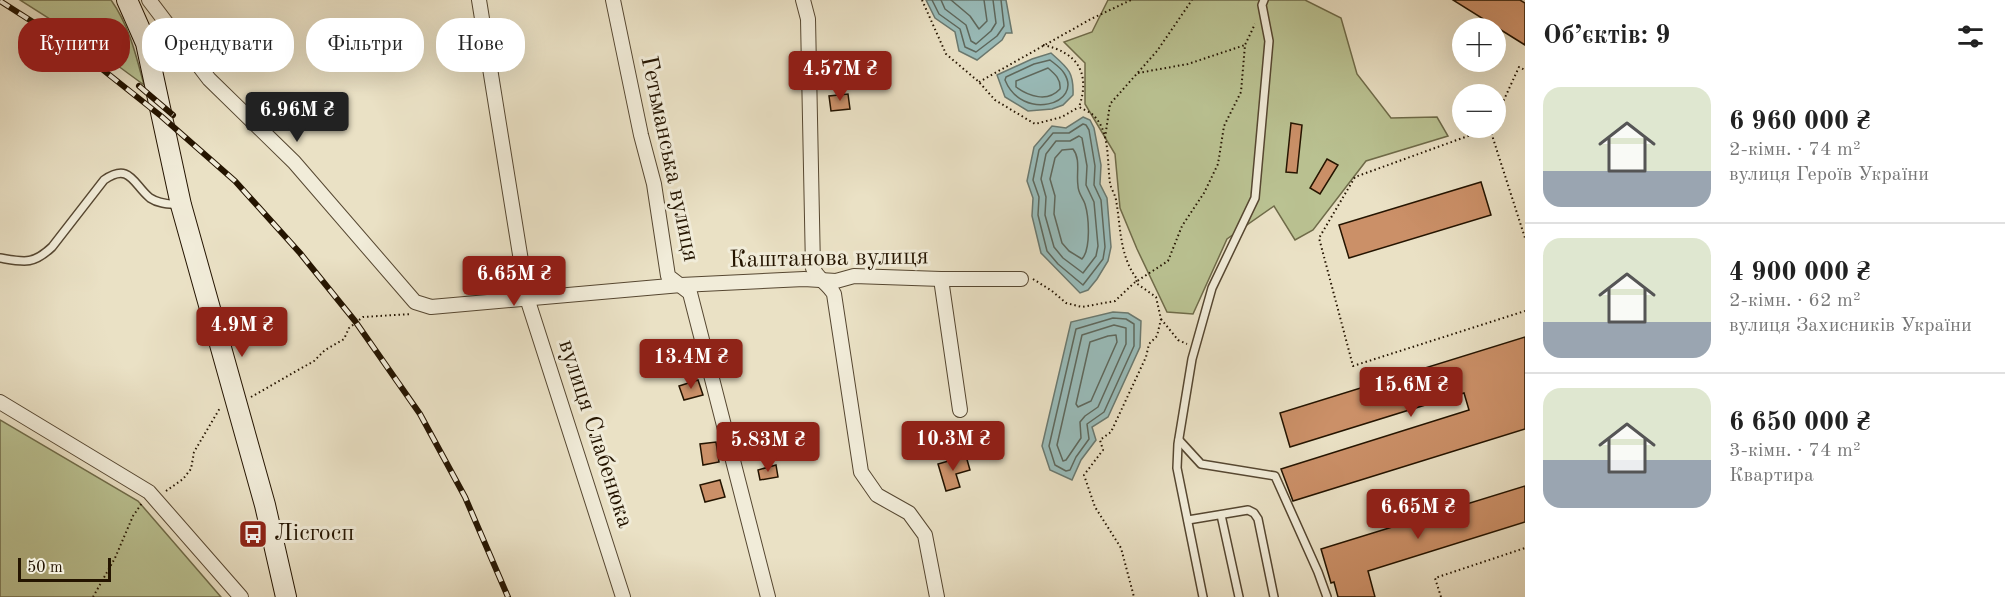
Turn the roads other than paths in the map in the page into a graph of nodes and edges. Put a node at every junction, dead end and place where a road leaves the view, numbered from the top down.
1 (127, 0) edge
2 (149, 0) edge
3 (479, 0) edge
4 (613, 0) edge
5 (803, 0) edge
6 (1263, 2) edge
7 (181, 205) junction
8 (0, 258) edge
9 (941, 279) junction
10 (1021, 279) road end
11 (824, 281) junction
12 (681, 285) junction
13 (527, 298) junction
14 (0, 402) edge
15 (960, 410) dead end
16 (1179, 440) junction
17 (1221, 515) junction
18 (1188, 520) junction
19 (240, 597) edge
20 (285, 597) edge
21 (623, 597) edge
22 (768, 597) edge
23 (938, 597) edge
24 (1203, 597) edge
25 (1239, 597) edge
26 (1274, 597) edge
27 (1327, 597) edge

1 - 7 street
2 - 13 street, Каштанова вулиця
3 - 13 street, вулиця Слабенюка
4 - 12 street, Гетьманська вулиця
5 - 11 street
6 - 16 lane
7 - 8 lane
7 - 20 street
9 - 10 street, Каштанова вулиця
9 - 11 street, Каштанова вулиця
9 - 15 street, Каштанова вулиця
11 - 12 street, Каштанова вулиця
11 - 23 street
12 - 13 street, Каштанова вулиця
12 - 22 street, Гетьманська вулиця
13 - 21 street, вулиця Слабенюка
14 - 19 street
16 - 18 lane
16 - 27 lane
17 - 18 lane
17 - 25 lane
17 - 26 lane
18 - 24 lane

